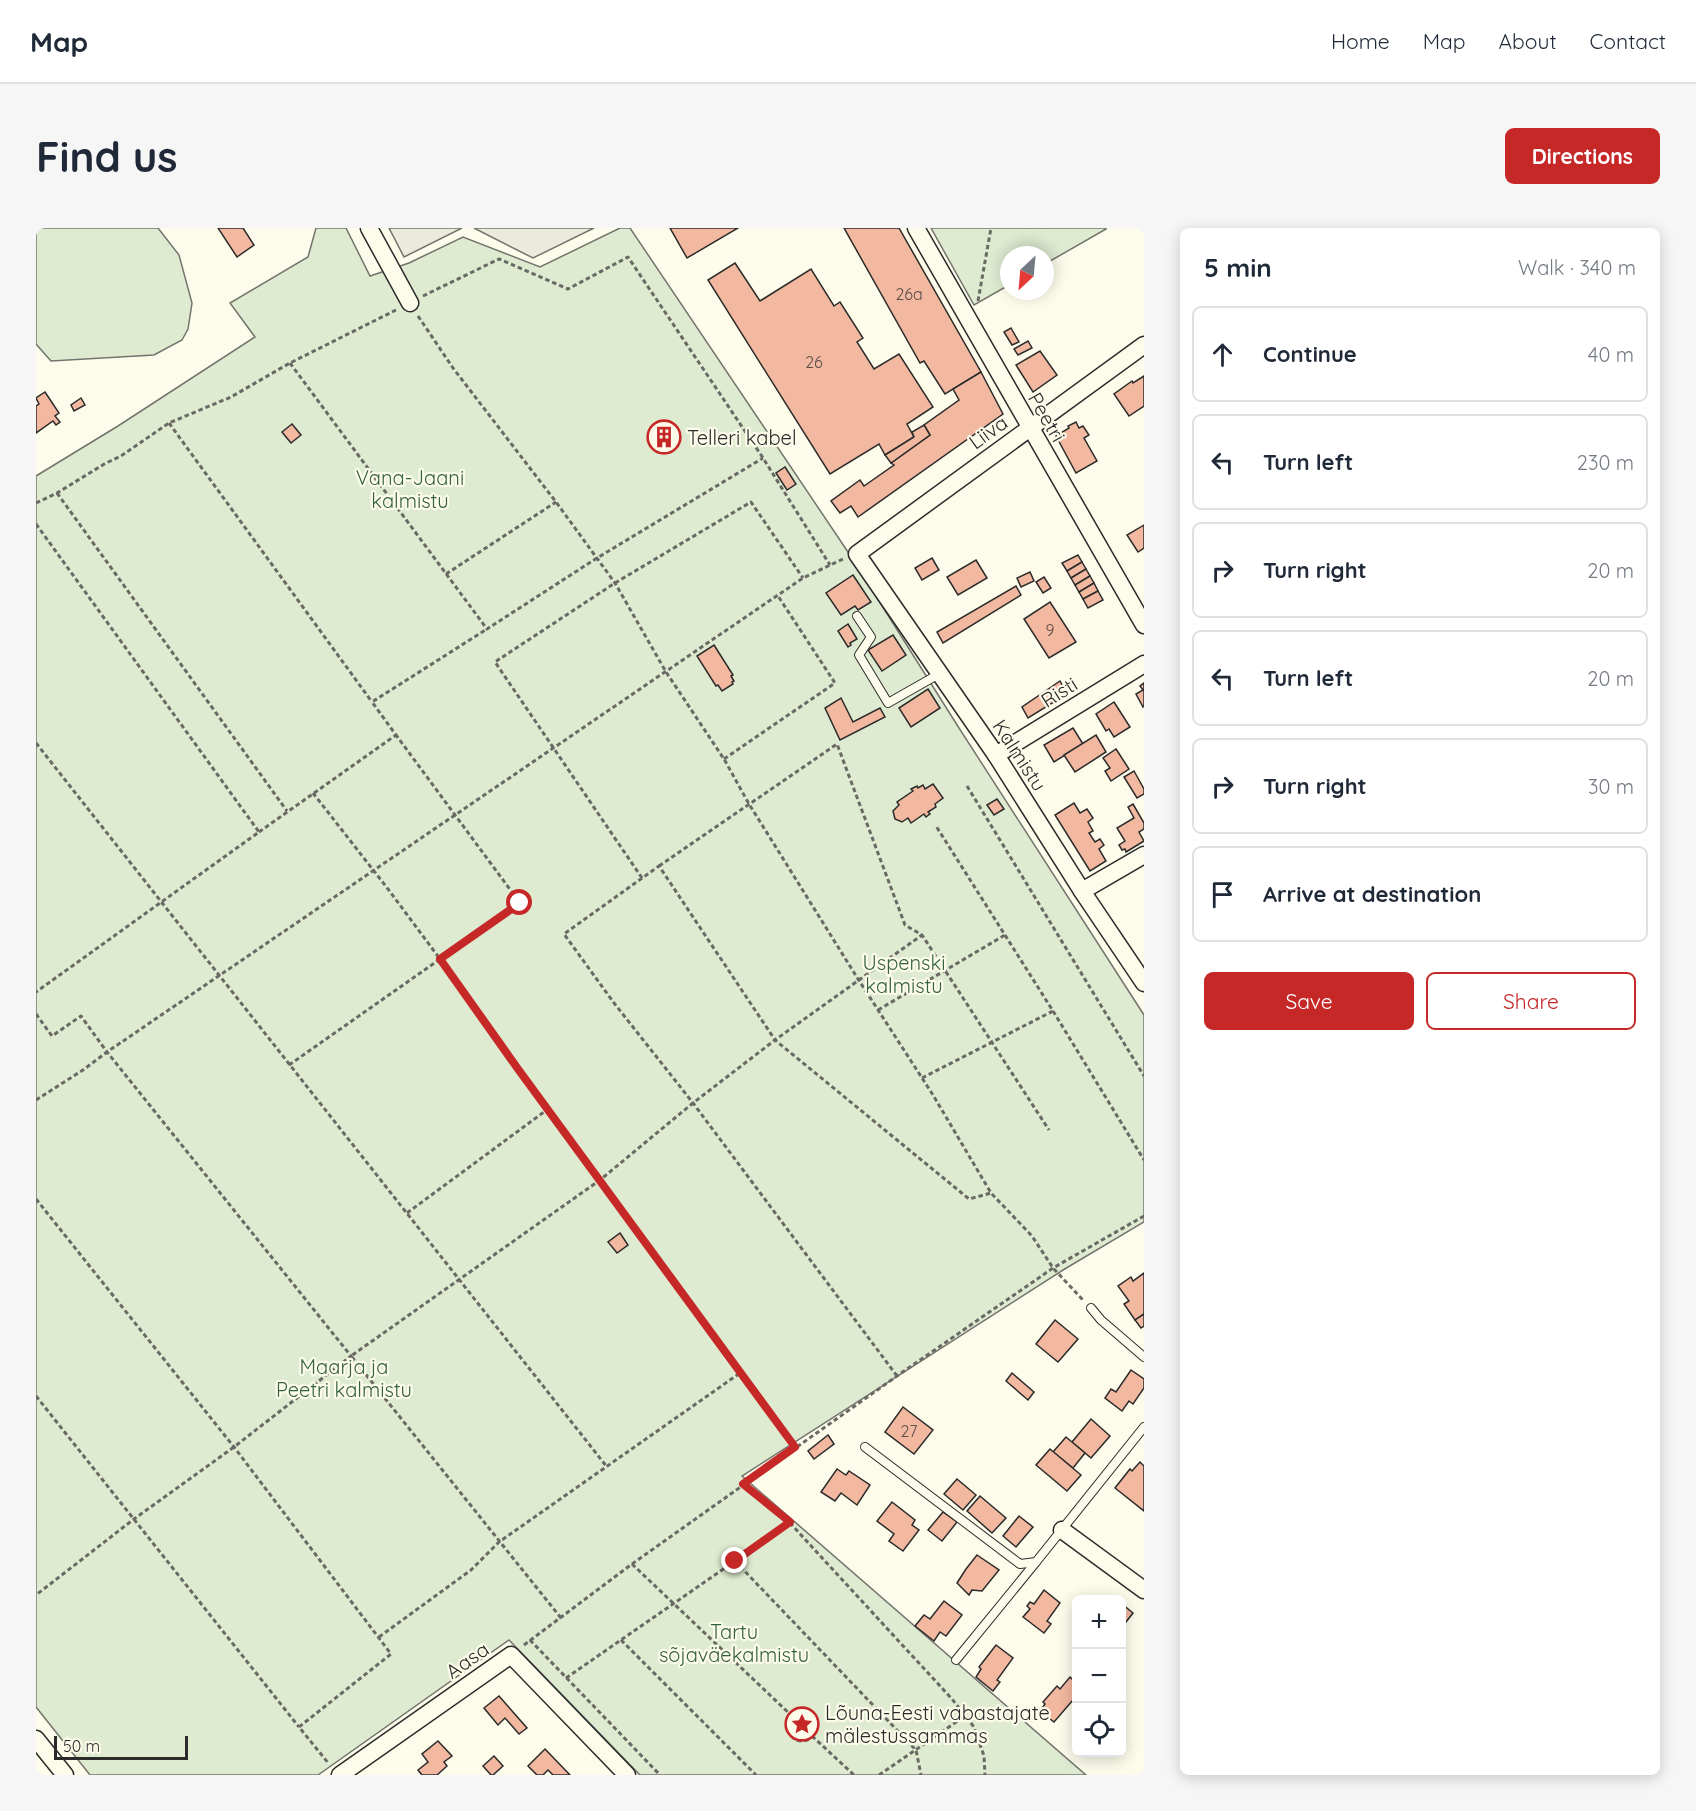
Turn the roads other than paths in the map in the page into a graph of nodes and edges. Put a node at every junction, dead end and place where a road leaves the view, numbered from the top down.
1 (369, 228) edge
2 (916, 228) edge
3 (410, 303) road end
4 (1144, 345) edge
5 (1029, 428) junction
6 (854, 555) joint
7 (857, 616) dead end
8 (1144, 625) edge
9 (1144, 664) edge
10 (939, 674) junction
11 (996, 755) junction
12 (1144, 855) edge
13 (1082, 891) junction
14 (1144, 983) edge
15 (1091, 1308) road end
16 (1144, 1357) edge
17 (1144, 1426) edge
18 (865, 1447) dead end
19 (1062, 1530) junction
20 (1036, 1562) junction
21 (1144, 1590) edge
22 (956, 1660) dead end
23 (36, 1739) edge
24 (335, 1771) edge
25 (65, 1775) edge
26 (627, 1775) edge

1 - 3 street
2 - 5 street, Peetri
4 - 5 street, Liiva
5 - 6 street, Liiva
5 - 8 street, Peetri
6 - 10 street, Kalmistu
7 - 10 lane
9 - 11 street, Risti
10 - 11 street, Kalmistu
11 - 13 street, Kalmistu
12 - 13 street
13 - 14 street, Kalmistu
15 - 16 lane
17 - 19 lane
18 - 20 lane
19 - 20 lane
19 - 21 street
20 - 22 lane
23 - 25 street
24 - 26 street, Aasa

